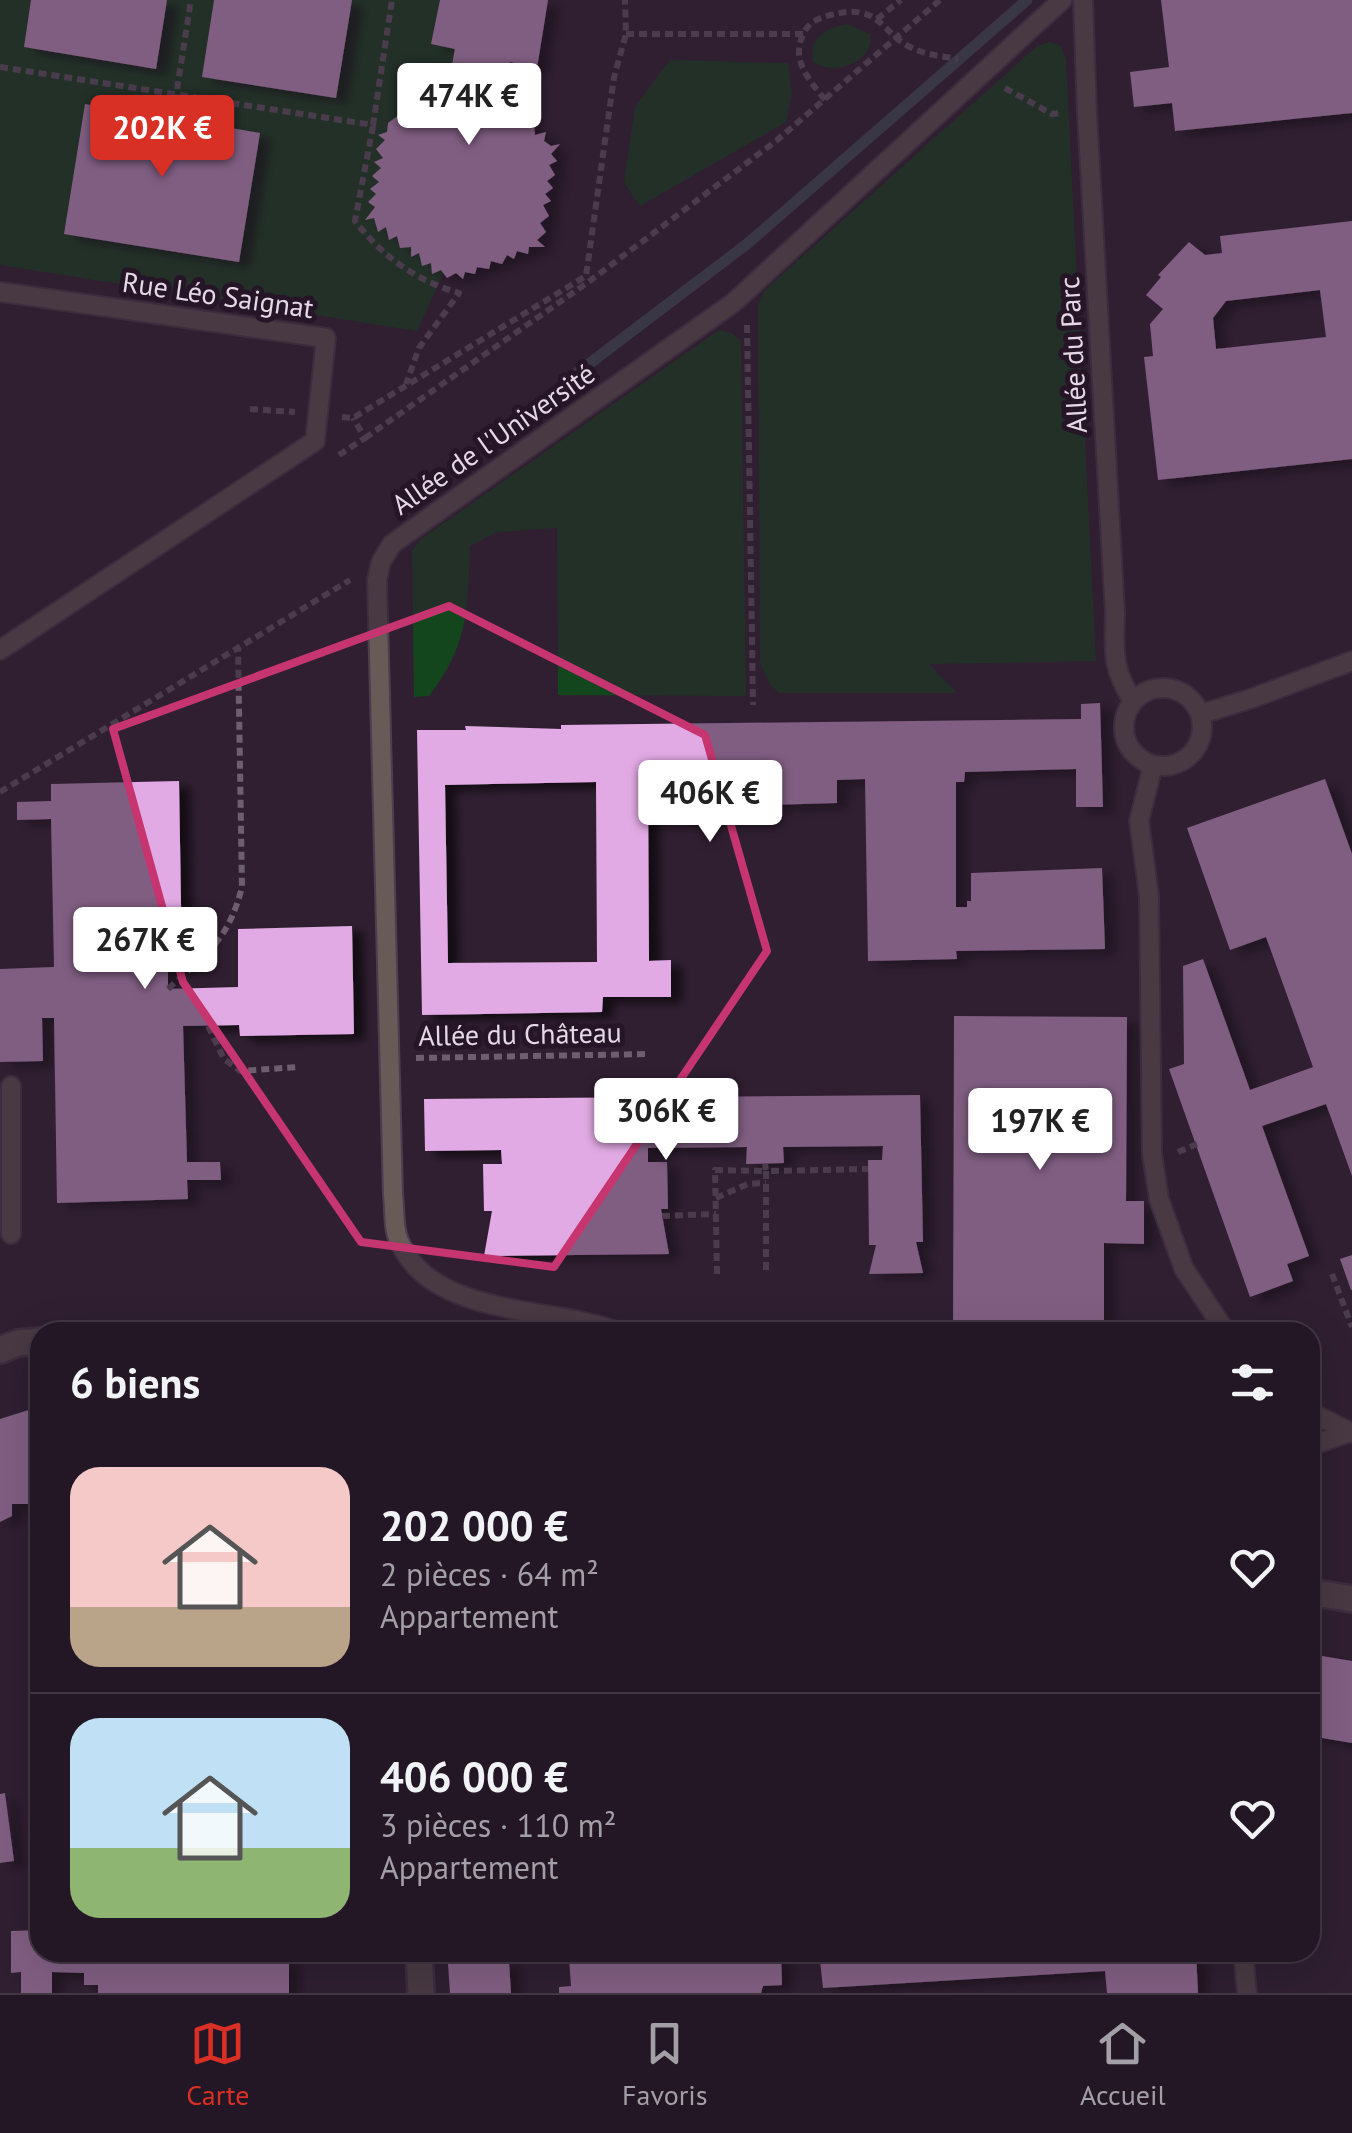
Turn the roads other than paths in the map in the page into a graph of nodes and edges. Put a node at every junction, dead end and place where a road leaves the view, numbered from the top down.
1 (1062, 0) edge
2 (1084, 0) edge
3 (0, 292) edge
4 (0, 650) edge
5 (1352, 661) edge
6 (1133, 701) junction
7 (1200, 714) junction
8 (1152, 765) junction
9 (11, 1086) dead end
10 (11, 1234) dead end
11 (591, 1322) edge
12 (1219, 1322) edge
13 (30, 1342) edge
14 (0, 1350) edge
15 (1320, 1417) edge
16 (1351, 1432) edge
17 (1320, 1443) edge
18 (1320, 1593) edge
19 (1352, 1598) edge
20 (420, 1962) edge
21 (1245, 1962) edge
22 (422, 1993) edge
23 (1247, 1993) edge

1 - 11 lane, Allée de l'Université
2 - 6 lane, Allée du Parc
3 - 4 lane, Rue Léo Saignat
5 - 7 lane
6 - 7 lane
6 - 8 lane
7 - 8 lane
8 - 12 lane
9 - 10 lane
13 - 14 street
15 - 16 lane
16 - 17 lane
18 - 19 street
20 - 22 street
21 - 23 lane

